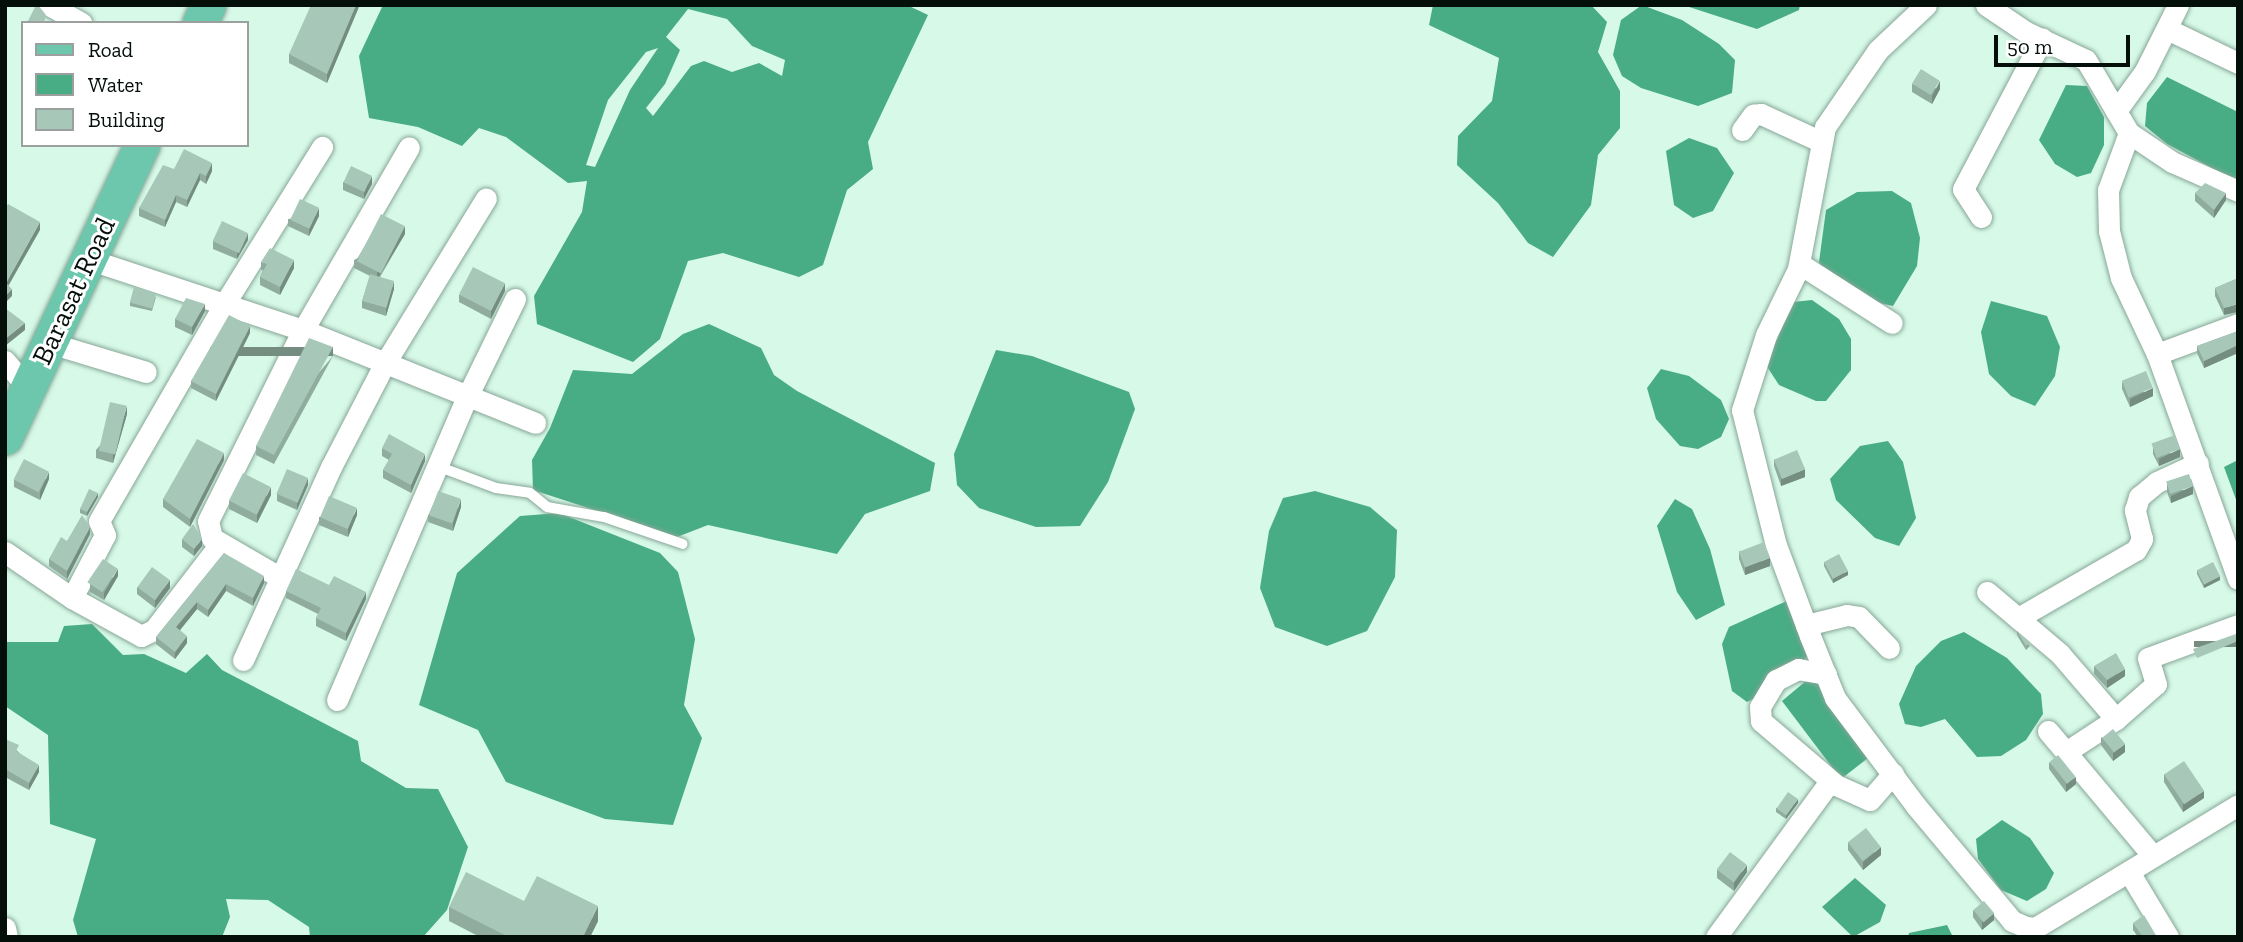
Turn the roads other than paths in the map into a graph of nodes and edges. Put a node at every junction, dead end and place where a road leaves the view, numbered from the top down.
1 (49, 5) edge
2 (208, 5) edge
3 (1926, 5) edge
4 (1986, 5) edge
5 (2178, 5) edge
6 (77, 21) edge
7 (201, 21) edge
8 (2167, 29) junction
9 (2042, 39) junction
10 (2238, 63) edge
11 (2116, 111) junction
12 (1742, 130) dead end
13 (2129, 134) junction
14 (1822, 142) junction
15 (141, 147) edge
16 (322, 147) dead end
17 (409, 147) dead end
18 (2238, 191) edge
19 (486, 198) dead end
20 (1981, 217) dead end
21 (88, 259) junction
22 (1800, 264) junction
23 (514, 299) dead end
24 (225, 303) junction
25 (1892, 323) dead end
26 (2238, 324) edge
27 (303, 330) junction
28 (50, 343) junction
29 (2157, 355) junction
30 (5, 361) edge
31 (385, 363) junction
32 (146, 372) dead end
33 (28, 387) junction
34 (468, 395) junction
35 (535, 422) dead end
36 (5, 437) edge
37 (2198, 463) junction
38 (437, 466) junction
39 (220, 544) junction
40 (683, 544) dead end
41 (5, 552) edge
42 (281, 578) junction
43 (2238, 579) edge
44 (1987, 592) dead end
45 (72, 598) junction
46 (2018, 618) junction
47 (1806, 625) junction
48 (2238, 625) edge
49 (1889, 648) dead end
50 (243, 660) dead end
51 (1826, 674) junction
52 (337, 700) dead end
53 (2116, 719) junction
54 (2048, 732) dead end
55 (2066, 752) junction
56 (1893, 774) junction
57 (1830, 781) junction
58 (2238, 805) edge
59 (2153, 856) junction
60 (2129, 872) junction
61 (5, 928) edge
62 (2025, 932) edge
63 (7, 937) edge
64 (1716, 937) edge
65 (2168, 937) edge

1 - 6 street
2 - 7 main road
3 - 14 street
4 - 9 street
5 - 8 street
8 - 10 street
8 - 11 street
9 - 11 street
9 - 20 street
11 - 13 street
12 - 14 street
13 - 18 street
13 - 29 street
14 - 22 street
15 - 21 main road, Barasat Road
16 - 24 street
17 - 27 street
19 - 31 street
21 - 24 street
21 - 28 main road, Barasat Road
22 - 25 street
22 - 47 street
23 - 34 street
24 - 27 street
24 - 45 street
26 - 29 street
27 - 31 street
27 - 39 street
28 - 32 street
28 - 33 main road, Barasat Road
29 - 37 street
30 - 33 street
31 - 34 street
31 - 42 street
33 - 36 main road, Barasat Road
34 - 35 street
34 - 38 street
37 - 43 street
37 - 46 street
38 - 40 lane
38 - 52 street
39 - 42 street
39 - 45 street
41 - 45 street
42 - 50 street
44 - 46 street
46 - 53 street
47 - 49 street
47 - 51 street
48 - 53 street
51 - 56 street
51 - 57 street
53 - 55 street
54 - 55 street
55 - 59 street
56 - 57 street
56 - 62 street
57 - 64 street
58 - 59 street
59 - 60 street
60 - 62 street
60 - 65 street
61 - 63 street

